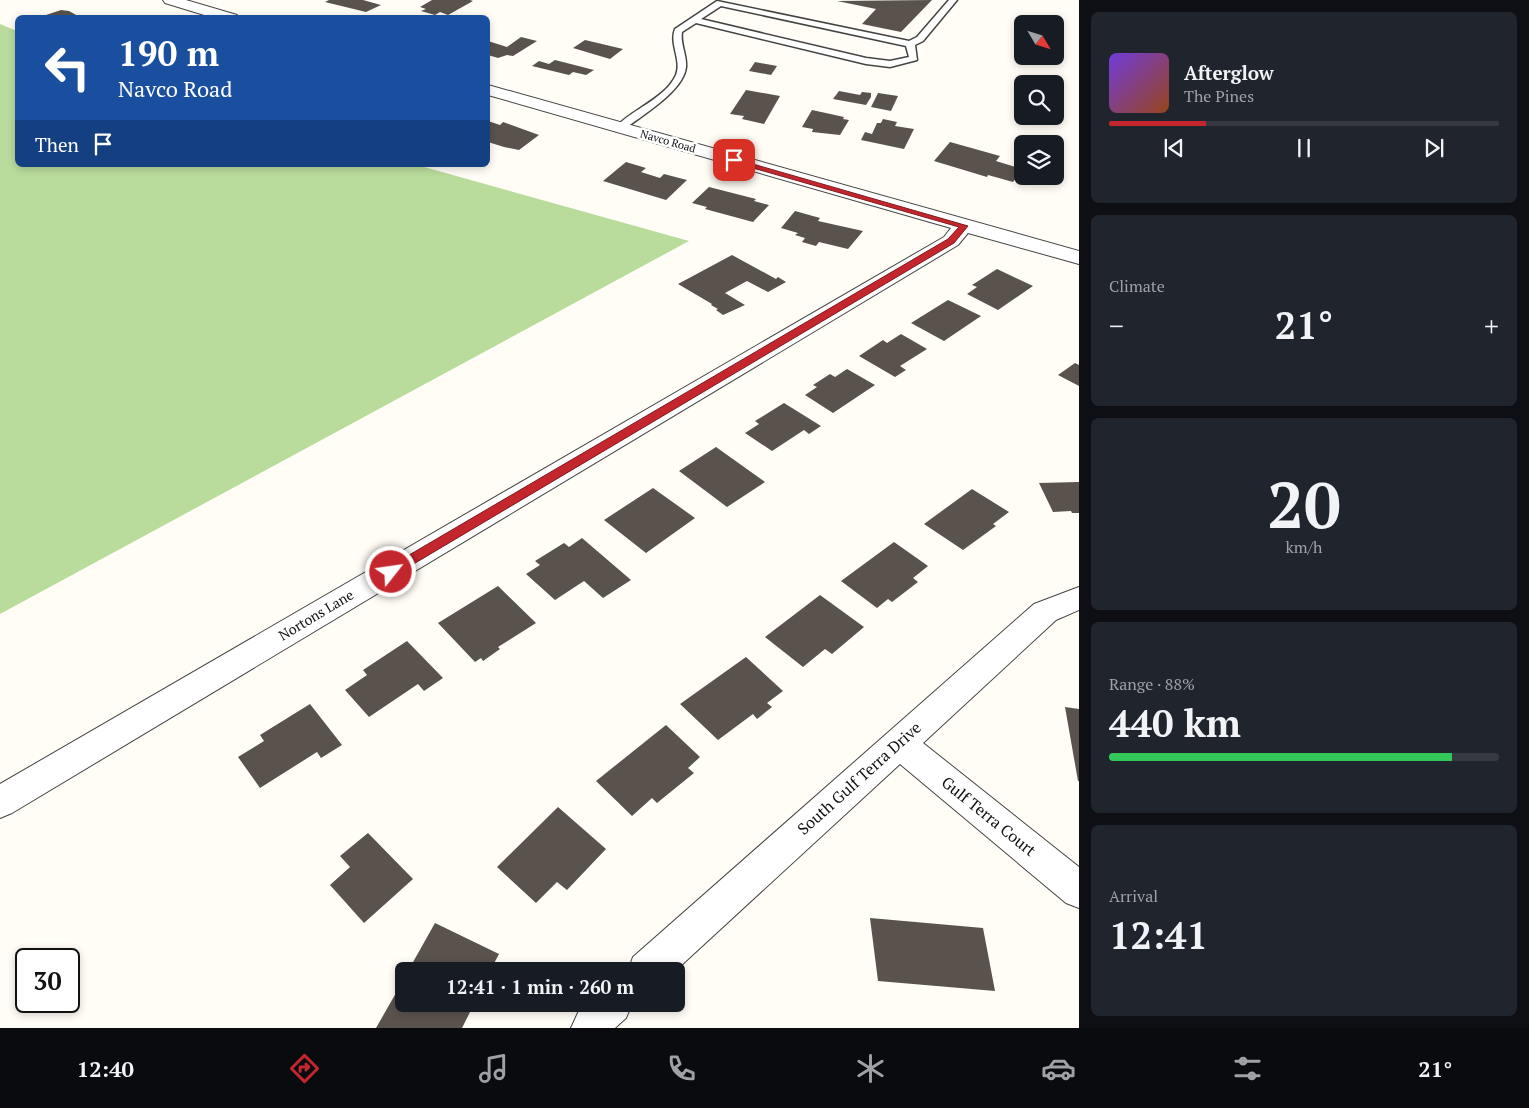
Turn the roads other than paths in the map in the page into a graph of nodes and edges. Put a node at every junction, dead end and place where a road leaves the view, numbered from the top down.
1 (170, 0) edge
2 (953, 0) edge
3 (222, 15) edge
4 (695, 20) junction
5 (910, 44) junction
6 (490, 91) edge
7 (620, 128) junction
8 (964, 226) junction
9 (1079, 258) edge
10 (1079, 598) edge
11 (898, 743) junction
12 (0, 802) edge
13 (1079, 890) edge
14 (657, 962) edge
15 (603, 1012) edge
16 (591, 1028) edge

1 - 3 street
2 - 5 lane
4 - 5 lane
4 - 5 lane
4 - 7 lane
6 - 7 street, Navco Road
7 - 8 street, Navco Road
8 - 9 street, Navco Road
8 - 12 street, Nortons Lane
10 - 11 street, South Gulf Terra Drive
11 - 13 street, Gulf Terra Court
11 - 14 street, South Gulf Terra Drive
15 - 16 street

